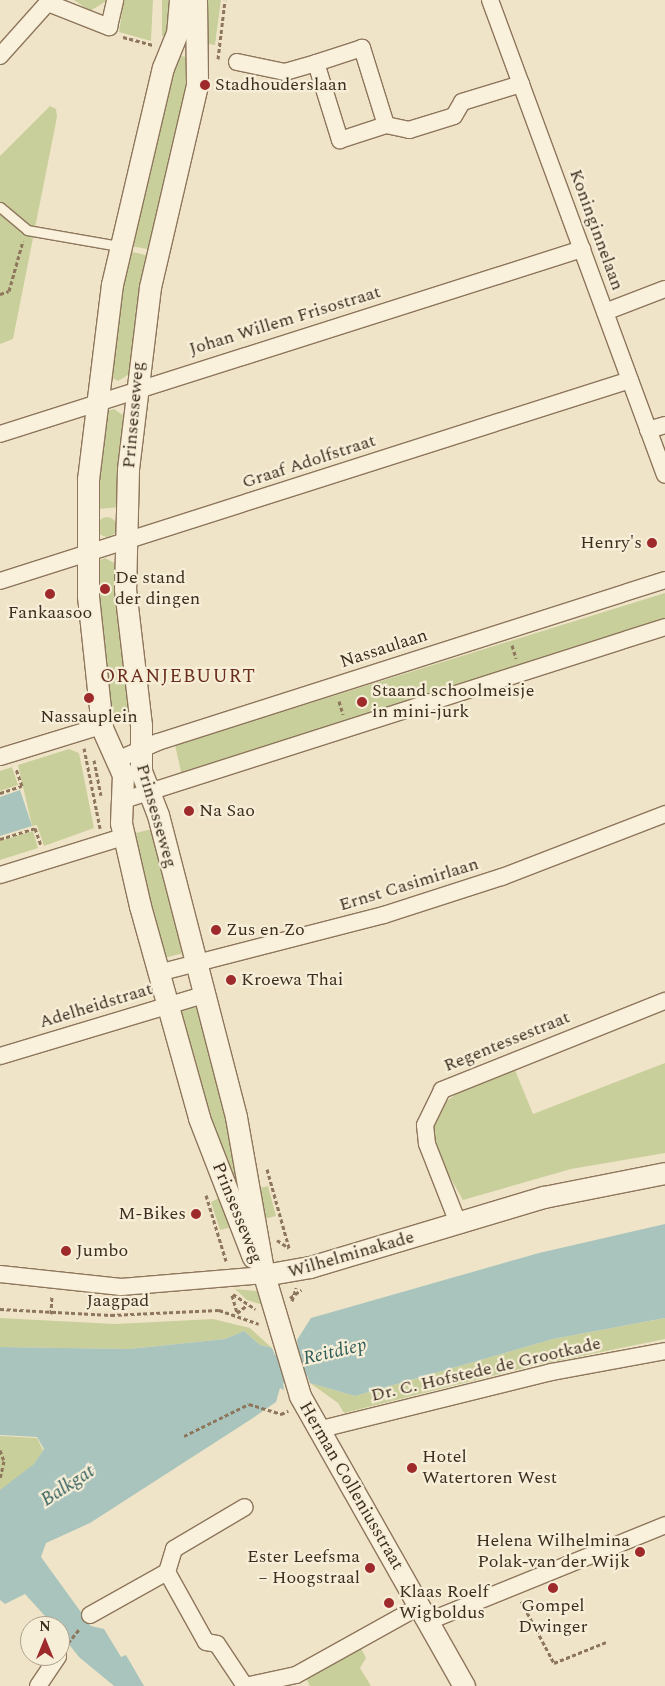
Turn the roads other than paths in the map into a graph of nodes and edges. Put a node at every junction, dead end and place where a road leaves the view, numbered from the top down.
1 (115, 0) edge
2 (180, 0) edge
3 (196, 0) edge
4 (490, 0) edge
5 (49, 2) edge
6 (0, 56) edge
7 (237, 62) dead end
8 (316, 63) junction
9 (521, 84) junction
10 (386, 125) junction
11 (0, 207) edge
12 (119, 246) junction
13 (582, 248) junction
14 (665, 289) edge
15 (605, 312) junction
16 (630, 380) junction
17 (136, 389) junction
18 (97, 403) junction
19 (665, 425) edge
20 (648, 430) junction
21 (0, 434) edge
22 (665, 474) edge
23 (124, 543) junction
24 (86, 555) junction
25 (0, 580) edge
26 (665, 580) edge
27 (665, 627) edge
28 (102, 726) junction
29 (139, 750) junction
30 (7, 760) edge
31 (117, 760) junction
32 (148, 794) junction
33 (124, 800) junction
34 (665, 814) edge
35 (123, 837) junction
36 (0, 875) edge
37 (194, 962) junction
38 (158, 973) junction
39 (203, 995) junction
40 (665, 1001) edge
41 (167, 1005) junction
42 (0, 1056) edge
43 (665, 1173) edge
44 (458, 1223) junction
45 (0, 1274) edge
46 (264, 1275) junction
47 (665, 1350) edge
48 (317, 1430) junction
49 (245, 1507) dead end
50 (665, 1525) edge
51 (167, 1572) junction
52 (425, 1614) junction
53 (90, 1615) road end
54 (52, 1666) edge
55 (38, 1686) edge
56 (464, 1686) edge

1 - 5 street
2 - 12 street, Prinsesseweg
3 - 17 street, Prinsesseweg
4 - 9 street, Koninginnelaan
5 - 6 street
7 - 8 street
8 - 10 street
8 - 10 street
9 - 10 street
9 - 13 street, Koninginnelaan
11 - 12 lane
12 - 18 street, Prinsesseweg
13 - 15 street, Koninginnelaan
13 - 17 street, Johan Willem Frisostraat
14 - 15 street
15 - 16 street, Koninginnelaan
16 - 20 street, Koninginnelaan
16 - 23 street, Graaf Adolfstraat
17 - 18 street, Johan Willem Frisostraat
17 - 23 street, Prinsesseweg
18 - 21 street, Johan Willem Frisostraat
18 - 24 street, Prinsesseweg
19 - 20 street
20 - 22 street, Koninginnelaan
23 - 24 street, Graaf Adolfstraat
23 - 29 street, Prinsesseweg
24 - 25 street, Graaf Adolfstraat
24 - 28 street, Prinsesseweg
26 - 29 street, Nassaulaan
27 - 32 street
28 - 30 street
28 - 31 street, Prinsesseweg
29 - 31 street, Nassaulaan
29 - 32 street, Prinsesseweg
31 - 33 street, Prinsesseweg
32 - 33 street
32 - 37 street, Prinsesseweg
33 - 35 street, Prinsesseweg
34 - 37 street, Ernst Casimirlaan
35 - 36 street
35 - 38 street, Prinsesseweg
37 - 38 street, Ernst Casimirlaan
37 - 39 street, Prinsesseweg
38 - 41 street, Prinsesseweg
39 - 41 street, Adelheidstraat
39 - 46 street, Prinsesseweg
40 - 44 street, Regentessestraat
41 - 42 street, Adelheidstraat
41 - 46 street, Prinsesseweg
43 - 44 street, Wilhelminakade
44 - 46 street, Wilhelminakade
45 - 46 street, Wilhelminakade
46 - 48 street, Herman Colleniusstraat
47 - 48 street, Dr. C. Hofstede de Grootkade
48 - 52 street, Herman Colleniusstraat
49 - 51 street
50 - 52 street
51 - 52 street
51 - 53 street
52 - 56 street, Herman Colleniusstraat
54 - 55 street

